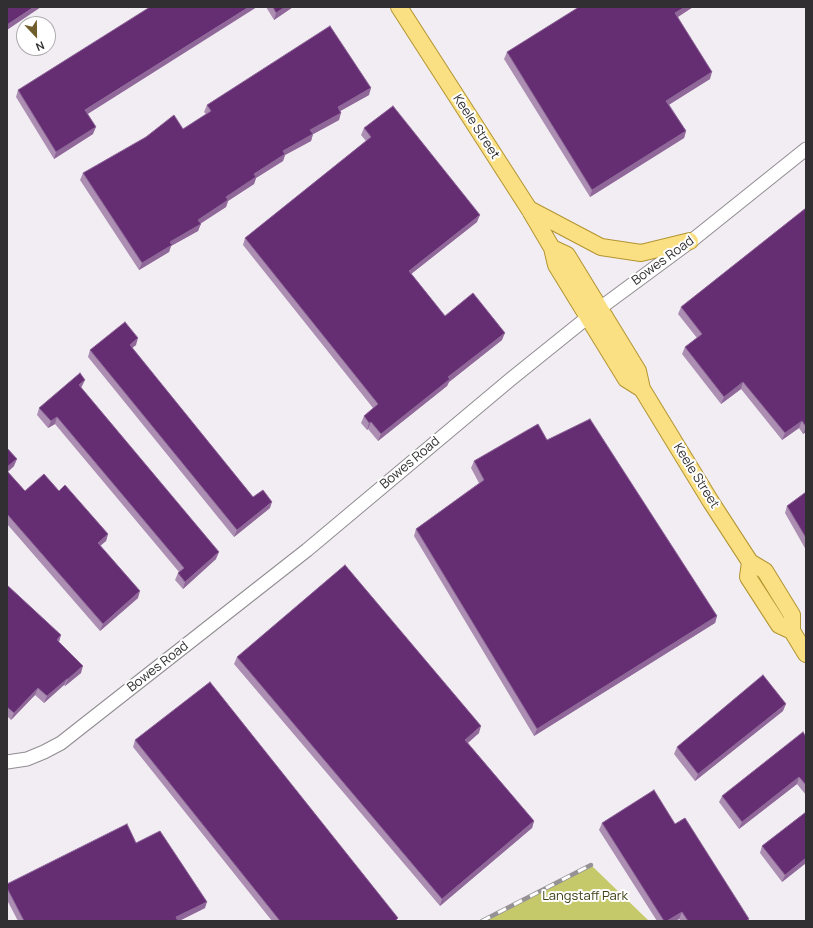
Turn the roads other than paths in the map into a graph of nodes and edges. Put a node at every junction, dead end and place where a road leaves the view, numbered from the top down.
1 (399, 7) edge
2 (806, 149) edge
3 (529, 209) junction
4 (690, 241) junction
5 (594, 312) junction
6 (806, 654) edge
7 (7, 762) edge

1 - 3 main road, Keele Street
2 - 4 street, Bowes Road
3 - 4 main road
3 - 5 main road, Keele Street
4 - 5 street, Bowes Road
5 - 6 main road, Keele Street
5 - 7 street, Bowes Road

